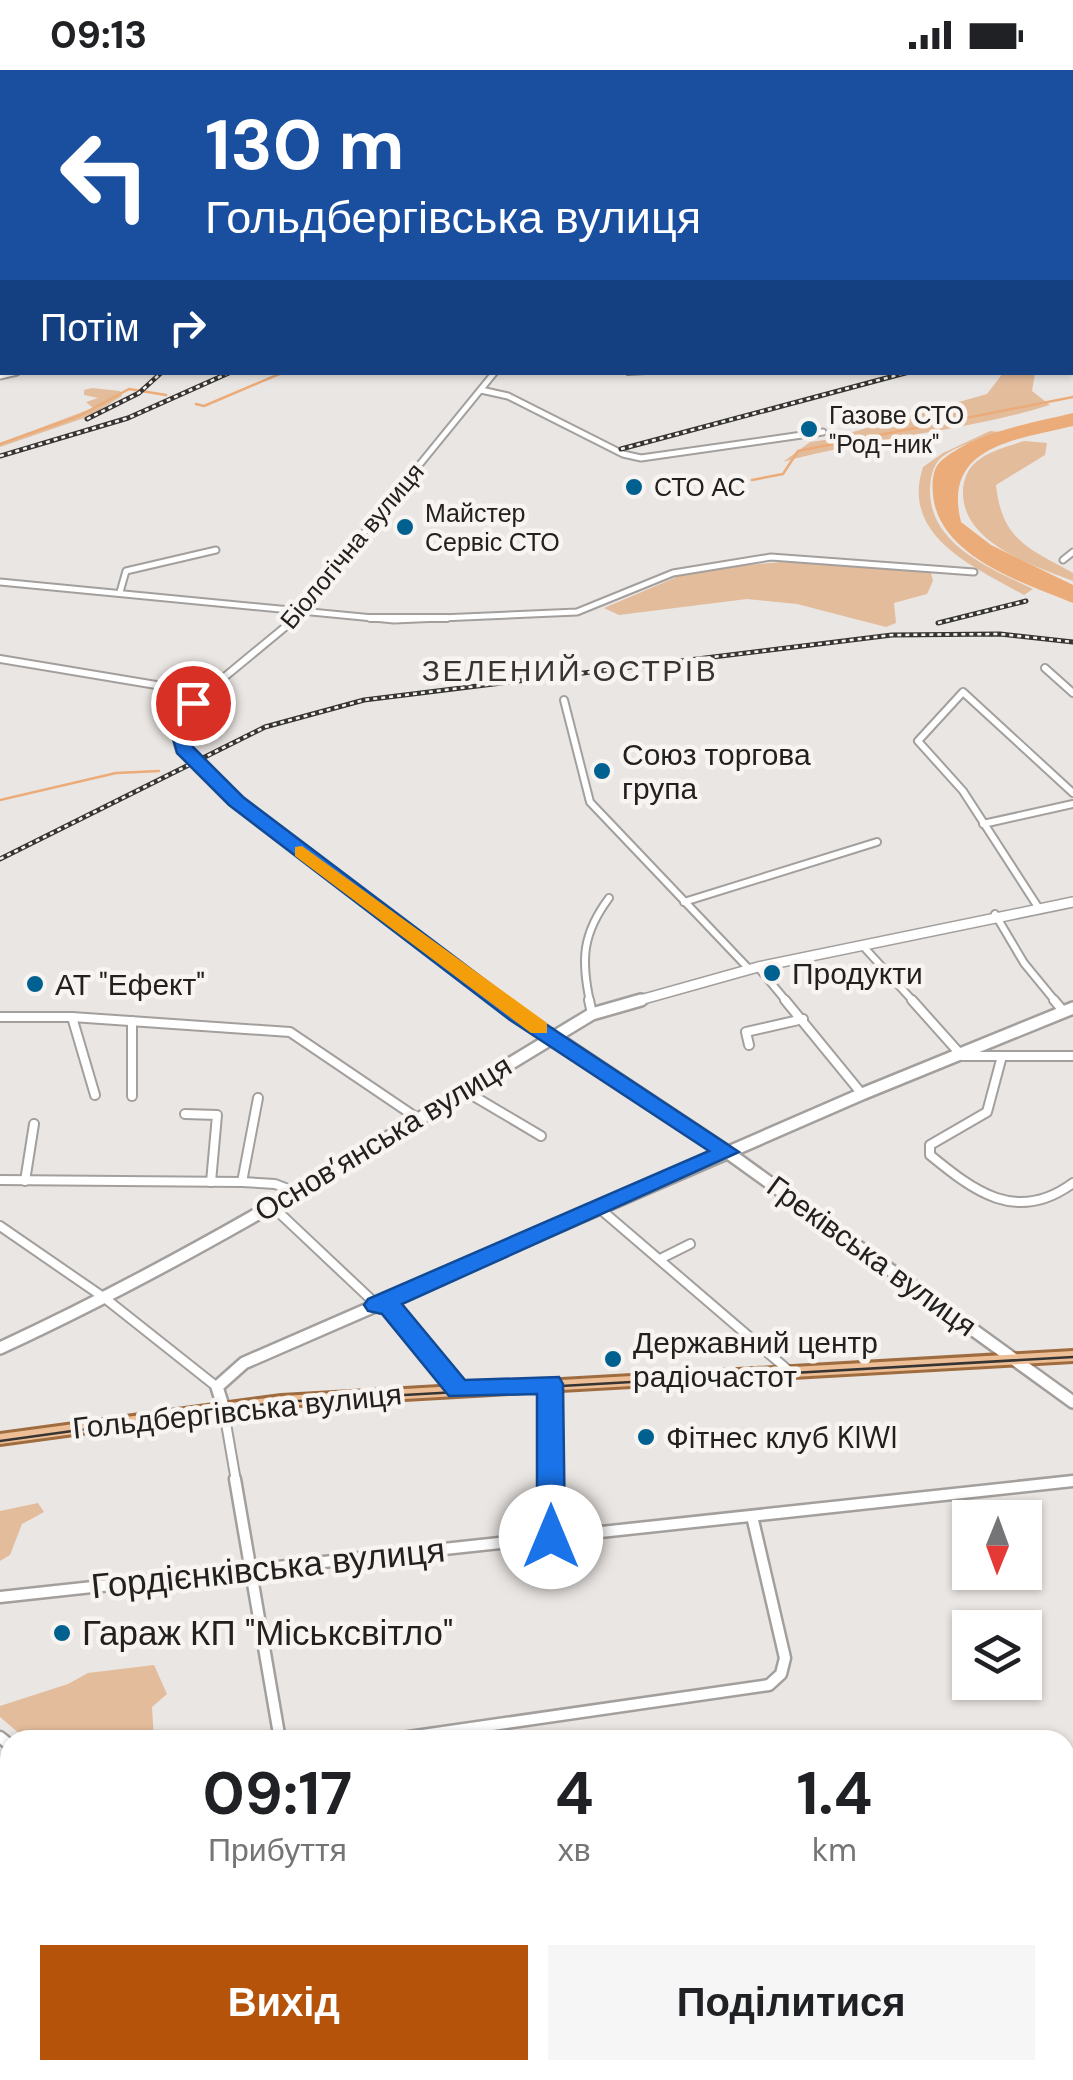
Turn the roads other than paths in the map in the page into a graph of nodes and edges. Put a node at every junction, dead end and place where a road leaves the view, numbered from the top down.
1 (493, 375) edge
2 (481, 390) junction
3 (823, 432) dead end
4 (216, 550) dead end
5 (1073, 552) edge
6 (1063, 560) dead end
7 (974, 572) dead end
8 (0, 582) edge
9 (120, 592) junction
10 (303, 612) junction
11 (0, 658) edge
12 (1045, 668) dead end
13 (204, 693) junction
14 (1073, 693) edge
15 (564, 700) dead end
16 (193, 703) joint
17 (1073, 793) edge
18 (1073, 804) edge
19 (983, 824) junction
20 (878, 842) dead end
21 (609, 898) dead end
22 (684, 902) junction
23 (1073, 902) edge
24 (1038, 907) junction
25 (995, 914) junction
26 (861, 943) junction
27 (754, 968) junction
28 (1068, 1010) edge
29 (592, 1014) junction
30 (0, 1017) edge
31 (72, 1017) junction
32 (802, 1019) junction
33 (132, 1021) junction
34 (550, 1035) junction
35 (750, 1045) dead end
36 (962, 1056) junction
37 (1002, 1056) junction
38 (1073, 1056) edge
39 (465, 1091) junction
40 (862, 1094) junction
41 (95, 1095) dead end
42 (132, 1096) dead end
43 (258, 1098) dead end
44 (185, 1114) dead end
45 (420, 1120) junction
46 (34, 1124) dead end
47 (541, 1136) dead end
48 (727, 1152) junction
49 (0, 1180) edge
50 (25, 1180) junction
51 (212, 1182) junction
52 (242, 1182) junction
53 (1073, 1183) edge
54 (296, 1192) junction
55 (272, 1206) junction
56 (599, 1208) junction
57 (0, 1226) edge
58 (11, 1234) junction
59 (0, 1240) edge
60 (690, 1244) dead end
61 (660, 1259) junction
62 (106, 1300) junction
63 (377, 1305) junction
64 (0, 1348) edge
65 (1073, 1356) edge
66 (1013, 1357) junction
67 (788, 1370) junction
68 (550, 1384) junction
69 (217, 1387) junction
70 (458, 1389) junction
71 (1073, 1402) edge
72 (223, 1406) junction
73 (0, 1440) edge
74 (1073, 1481) edge
75 (752, 1516) junction
76 (551, 1537) junction
77 (250, 1570) junction
78 (0, 1597) edge
79 (278, 1730) edge
80 (457, 1730) edge

1 - 2 street, Біологічна вулиця
2 - 3 street
2 - 10 street, Біологічна вулиця
4 - 9 street
5 - 6 street
7 - 10 street
8 - 9 street
9 - 10 street
10 - 13 street, Біологічна вулиця
11 - 13 street
12 - 14 street
13 - 16 street, Біологічна вулиця
15 - 22 street
16 - 34 street, Греківська вулиця
17 - 19 street
18 - 19 street
19 - 24 street
20 - 22 street
21 - 29 street
22 - 27 street
23 - 24 street, Основ’янська вулиця
24 - 25 street, Основ’янська вулиця
25 - 26 street, Основ’янська вулиця
25 - 28 street
26 - 27 street, Основ’янська вулиця
26 - 36 street
27 - 29 street, Основ’янська вулиця
27 - 32 street
28 - 36 street
29 - 34 street, Основ’янська вулиця
30 - 31 street
31 - 33 street
31 - 41 street
32 - 35 street
32 - 40 street
33 - 42 street
33 - 45 street
34 - 39 street, Основ’янська вулиця
34 - 48 street, Греківська вулиця
36 - 37 street
36 - 40 street
37 - 38 street
37 - 53 street
39 - 45 street, Основ’янська вулиця
39 - 47 street
40 - 48 street
43 - 52 street
44 - 51 street
45 - 54 street, Основ’янська вулиця
46 - 50 street
48 - 56 street
48 - 66 street, Греківська вулиця
49 - 50 street
50 - 51 street
51 - 52 street
52 - 54 street
54 - 55 street, Основ’янська вулиця
55 - 62 street, Основ’янська вулиця
55 - 63 street
56 - 61 street
56 - 63 street
57 - 58 street
58 - 59 street
58 - 62 street
60 - 61 street
61 - 67 street
62 - 64 street, Основ’янська вулиця
62 - 69 street
63 - 69 street
63 - 70 street
65 - 66 main road, Гольдбергівська вулиця
66 - 67 main road, Гольдбергівська вулиця
66 - 71 street, Греківська вулиця
67 - 68 main road, Гольдбергівська вулиця
68 - 70 main road, Гольдбергівська вулиця
68 - 76 street
69 - 72 street
70 - 72 main road, Гольдбергівська вулиця
72 - 73 main road, Гольдбергівська вулиця
72 - 77 street
74 - 75 street, Гордієнківська вулиця
75 - 76 street, Гордієнківська вулиця
75 - 80 street
76 - 77 street, Гордієнківська вулиця
77 - 78 street, Гордієнківська вулиця
77 - 79 street

